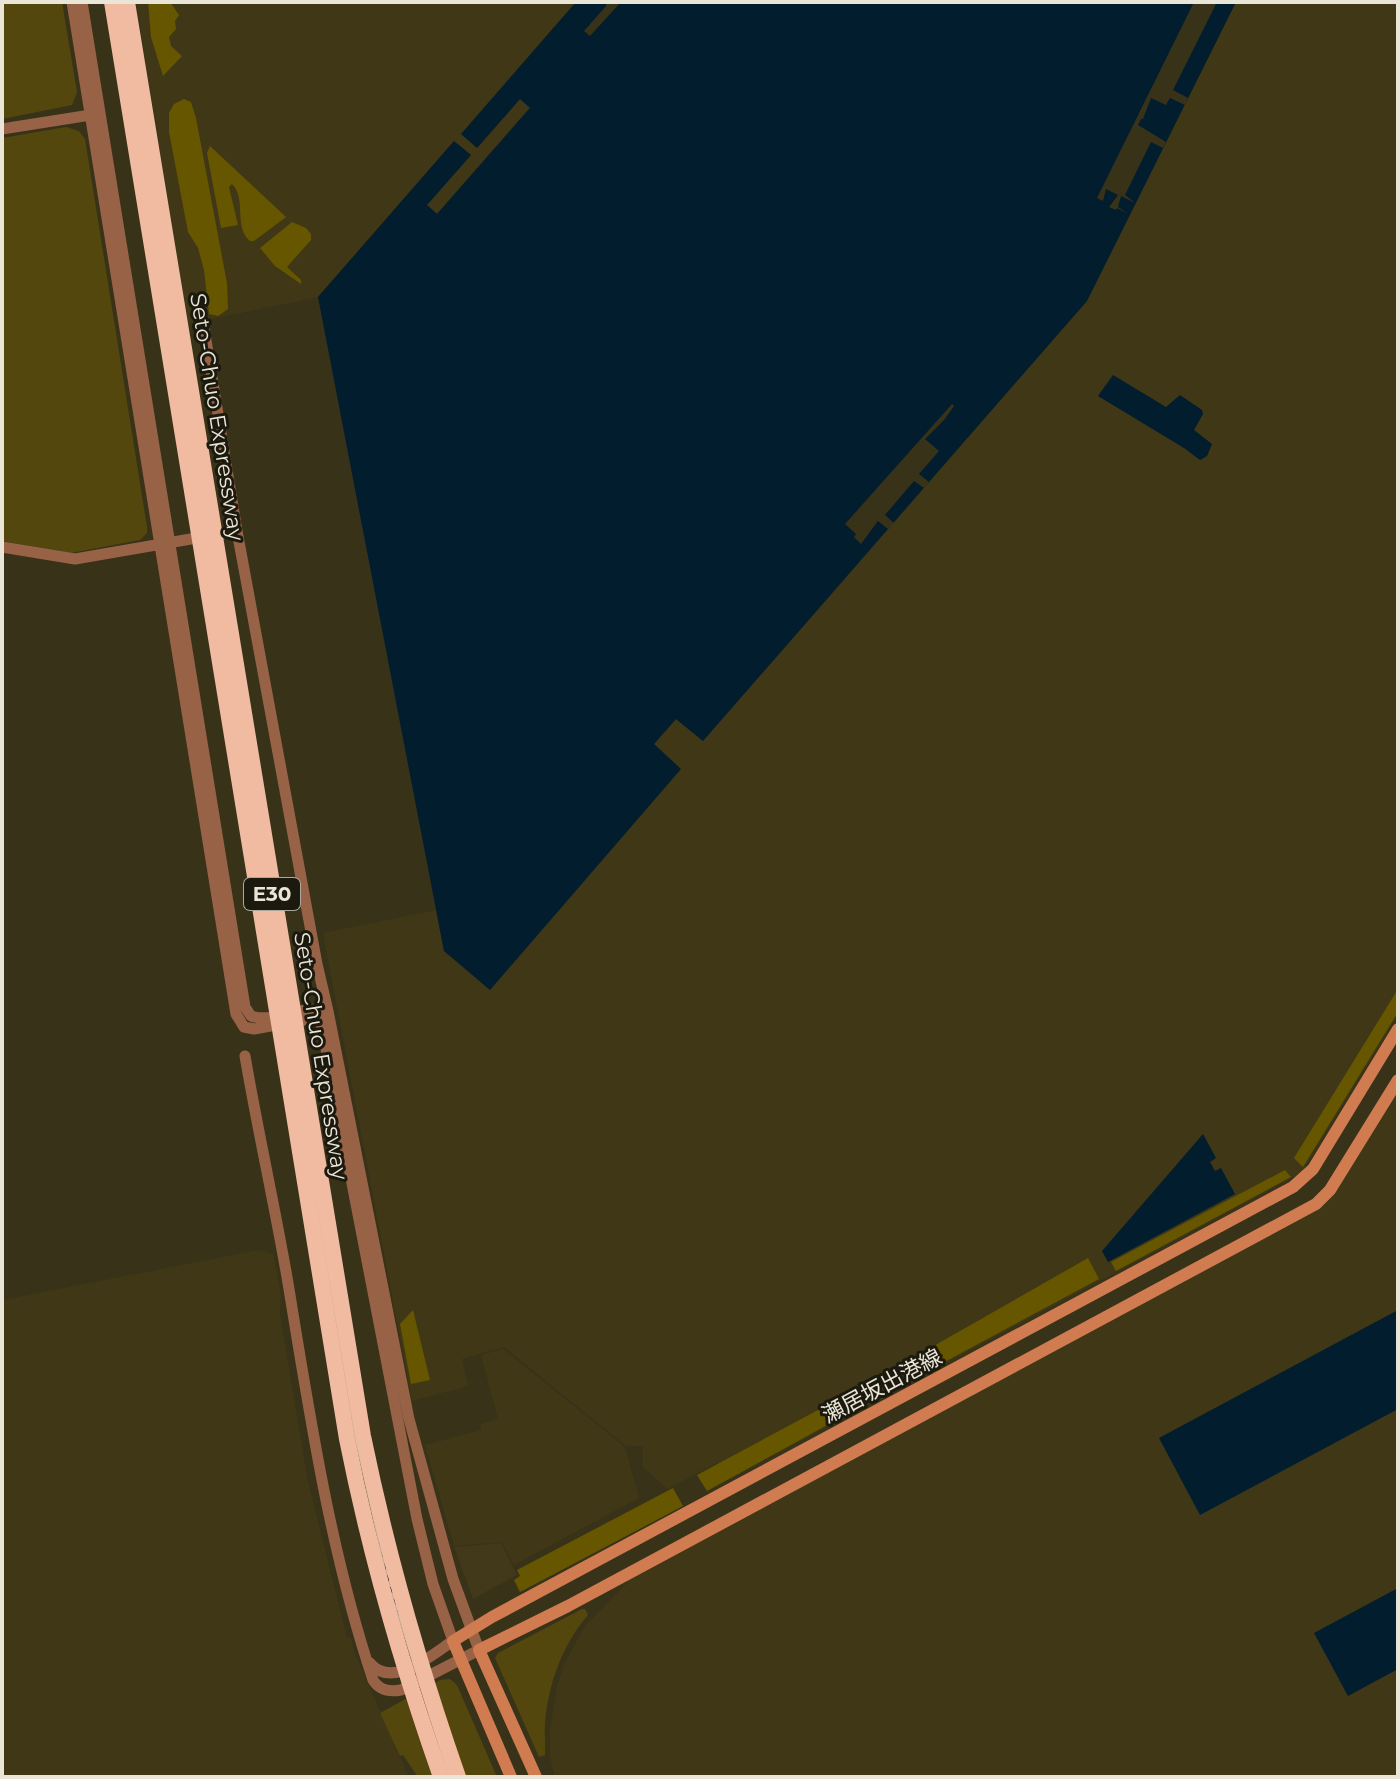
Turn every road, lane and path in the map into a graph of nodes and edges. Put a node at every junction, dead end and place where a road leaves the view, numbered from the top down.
1 (72, 2) edge
2 (82, 2) edge
3 (112, 2) edge
4 (127, 2) edge
5 (96, 114) junction
6 (2, 129) edge
7 (204, 328) dead end
8 (237, 531) junction
9 (165, 544) junction
10 (2, 547) edge
11 (322, 1012) junction
12 (1398, 1029) edge
13 (245, 1056) dead end
14 (1398, 1080) edge
15 (471, 1630) junction
16 (453, 1641) junction
17 (479, 1650) junction
18 (367, 1658) junction
19 (460, 1660) junction
20 (441, 1777) edge
21 (458, 1777) edge
22 (511, 1777) edge
23 (536, 1777) edge

1 - 5 street
2 - 5 street
3 - 20 highway, Seto-Chuo Expressway / E30, bridge
4 - 21 highway, Seto-Chuo Expressway / E30, bridge
5 - 6 street
5 - 9 street
7 - 8 street
8 - 9 street
8 - 11 street
9 - 10 street
9 - 11 street
11 - 15 street
11 - 16 street
12 - 15 main road, 瀬居坂出港線
13 - 18 street
14 - 17 main road, 瀬居坂出港線
15 - 16 main road, 瀬居坂出港線
15 - 17 street
16 - 18 street
16 - 19 main road
17 - 19 street
17 - 23 main road
18 - 19 street
19 - 22 main road

